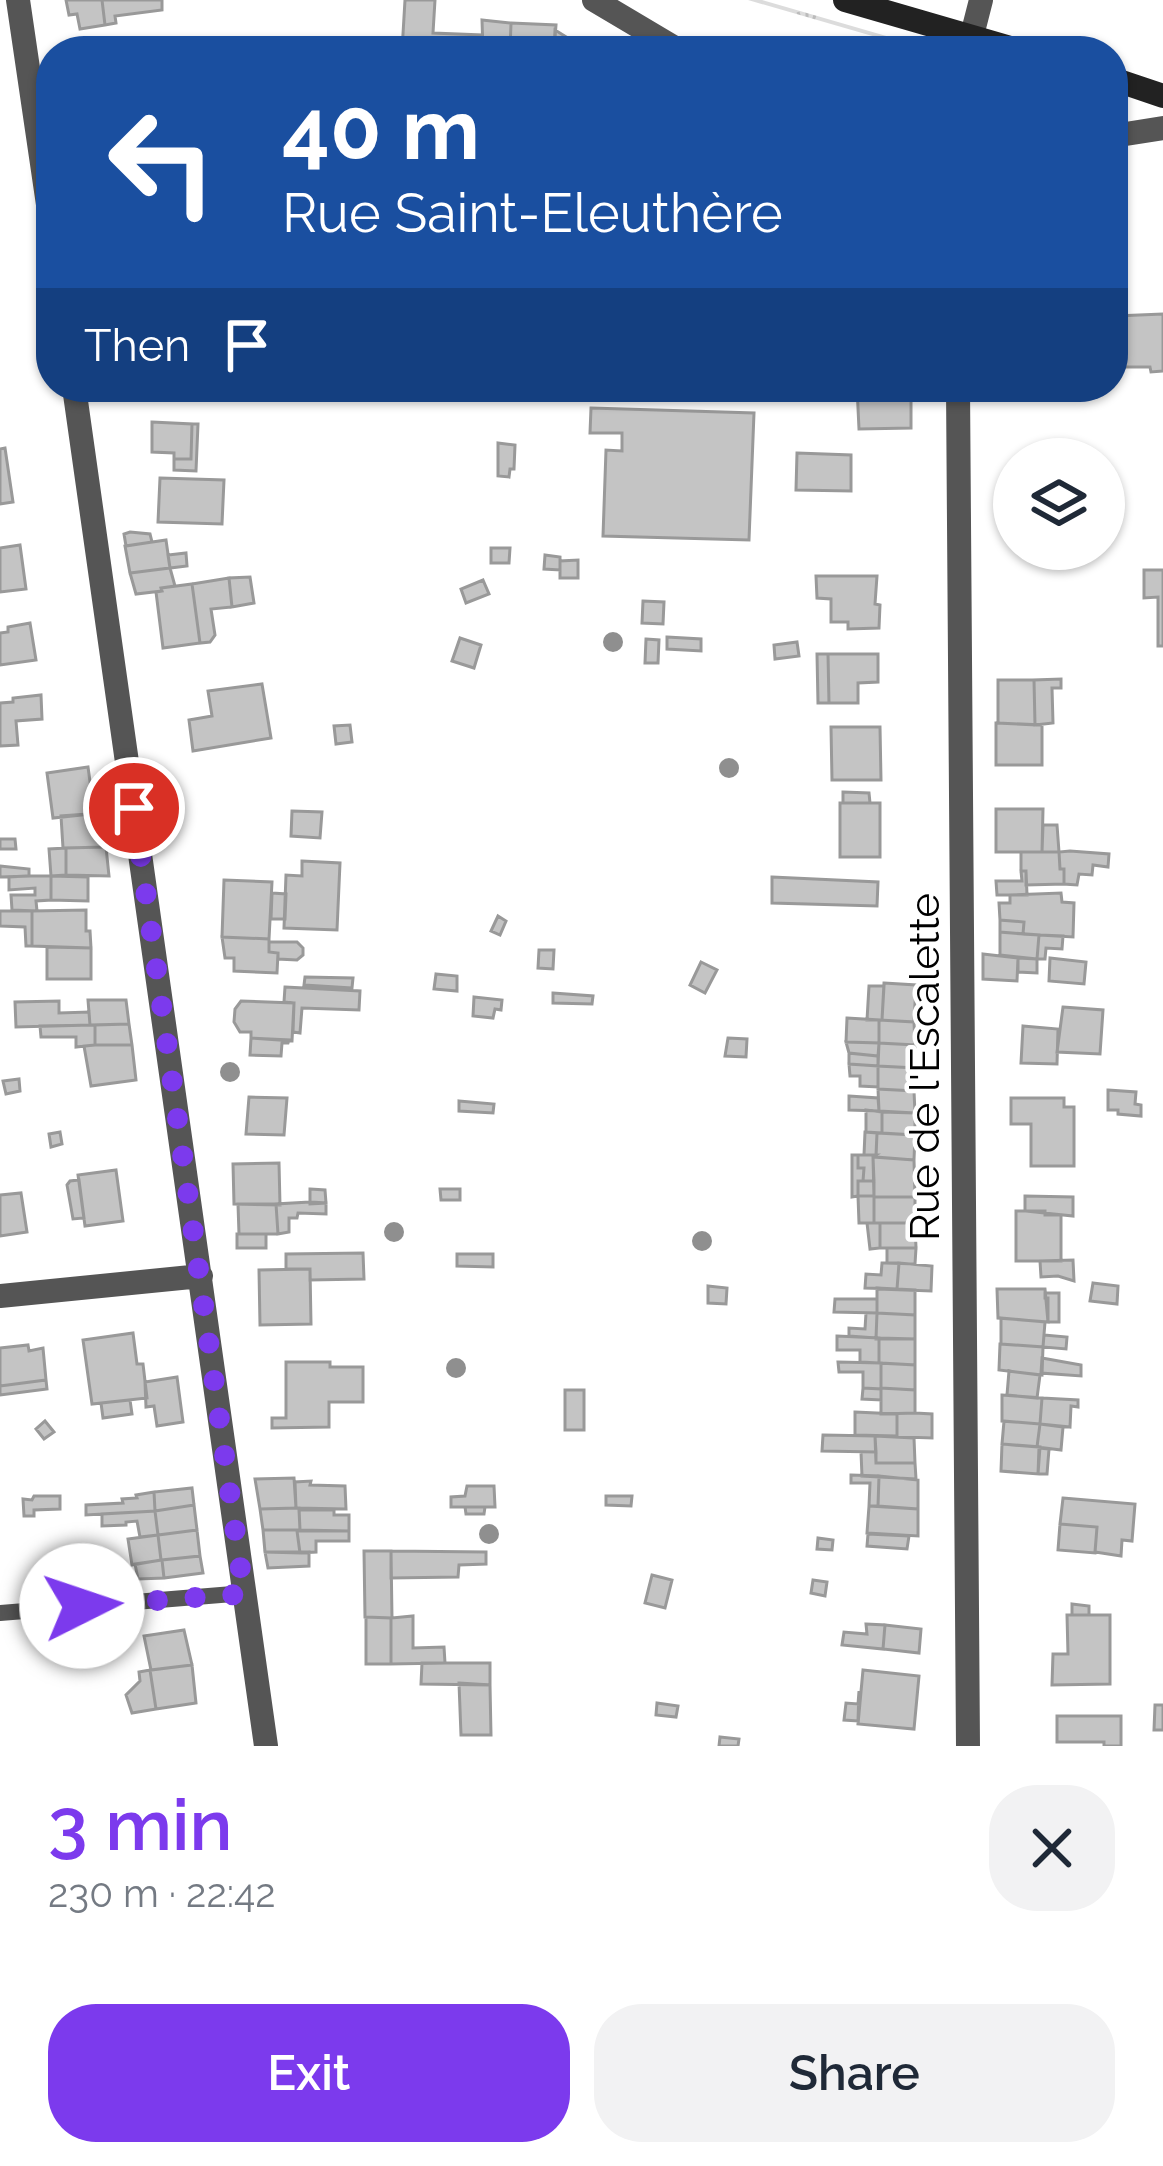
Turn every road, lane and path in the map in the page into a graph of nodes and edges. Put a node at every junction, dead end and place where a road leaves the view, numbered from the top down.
1 (594, 0) edge
2 (845, 0) edge
3 (981, 0) edge
4 (14, 14) edge
5 (655, 36) edge
6 (949, 36) edge
7 (971, 36) edge
8 (1128, 84) edge
9 (1163, 96) edge
10 (1163, 128) edge
11 (1128, 134) edge
12 (36, 139) edge
13 (76, 402) edge
14 (958, 402) edge
15 (201, 1276) junction
16 (0, 1296) edge
17 (244, 1594) junction
18 (0, 1613) edge
19 (266, 1746) edge
20 (968, 1746) edge

1 - 5 street
2 - 6 main road
3 - 7 street
4 - 12 street
8 - 9 main road
10 - 11 street
13 - 15 street
14 - 20 street, Rue de l'Escalette
15 - 16 street
15 - 17 street
17 - 18 lane
17 - 19 street

